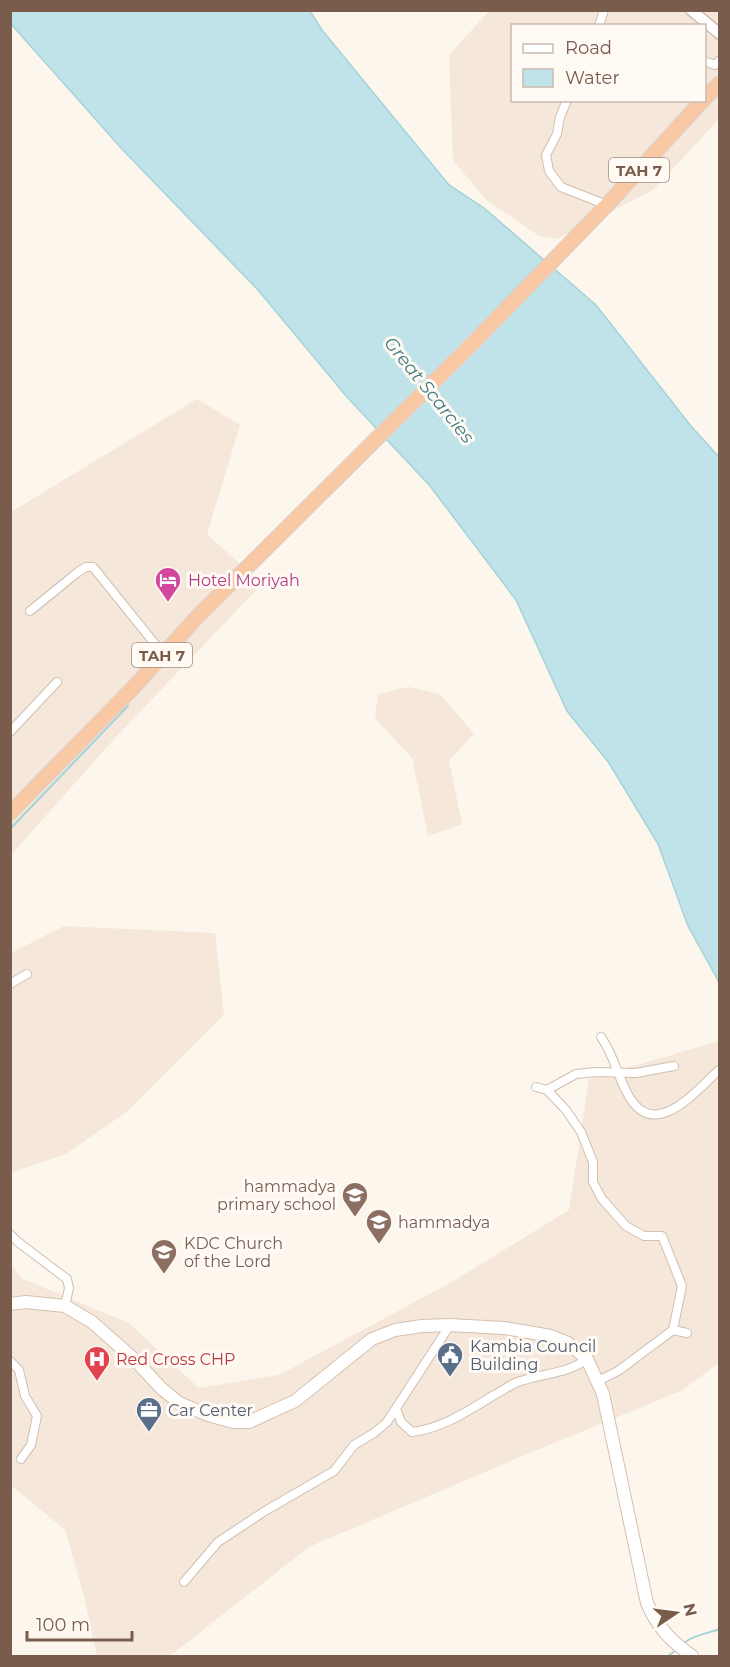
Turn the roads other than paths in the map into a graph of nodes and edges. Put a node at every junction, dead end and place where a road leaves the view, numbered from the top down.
1 (691, 10) edge
2 (720, 34) edge
3 (720, 60) edge
4 (706, 61) edge
5 (720, 83) edge
6 (706, 98) edge
7 (566, 102) edge
8 (702, 102) edge
9 (607, 205) junction
10 (30, 611) dead end
11 (163, 654) junction
12 (57, 682) dead end
13 (10, 732) edge
14 (10, 813) edge
15 (27, 974) dead end
16 (10, 984) edge
17 (601, 1037) dead end
18 (674, 1066) dead end
19 (719, 1070) edge
20 (619, 1074) junction
21 (536, 1087) dead end
22 (547, 1090) junction
23 (10, 1234) edge
24 (10, 1304) edge
25 (65, 1306) junction
26 (450, 1325) junction
27 (673, 1330) junction
28 (687, 1333) dead end
29 (587, 1359) junction
30 (10, 1361) edge
31 (598, 1381) junction
32 (396, 1409) junction
33 (21, 1459) dead end
34 (183, 1582) dead end
35 (691, 1656) edge

1 - 2 street
3 - 4 street
5 - 6 highway, TAH 7
7 - 9 street
8 - 9 highway, TAH 7
9 - 11 highway, TAH 7
10 - 11 street
11 - 14 highway, TAH 7
12 - 13 street
15 - 16 street
17 - 20 street
18 - 20 street
19 - 20 street
20 - 22 street
21 - 22 street
22 - 27 street
23 - 25 street
24 - 25 main road
25 - 26 main road
26 - 29 main road
26 - 32 street
27 - 28 street
27 - 31 street
29 - 31 main road
29 - 32 street
30 - 33 street
31 - 35 main road
32 - 34 street

